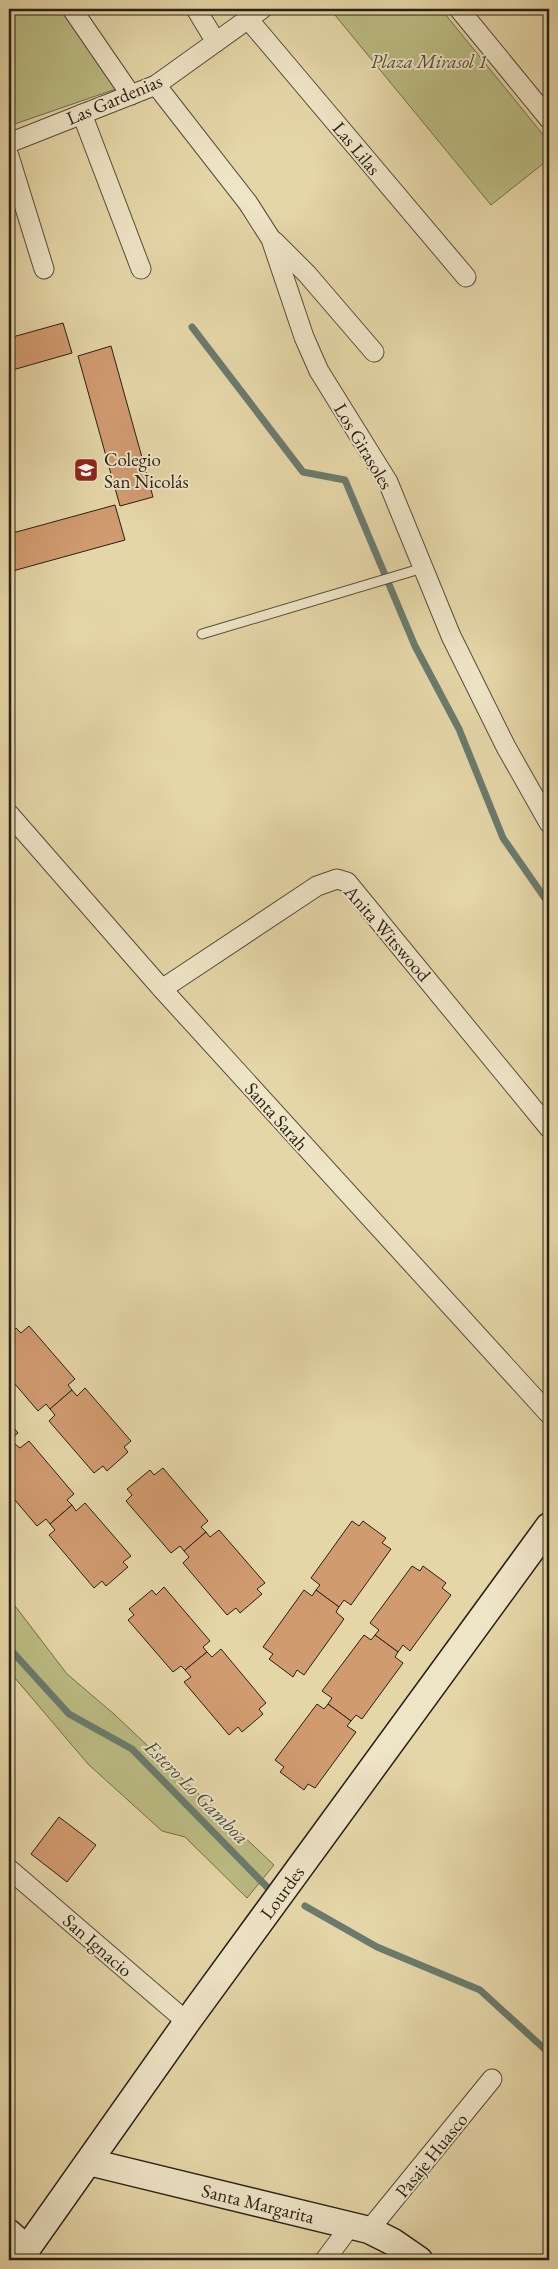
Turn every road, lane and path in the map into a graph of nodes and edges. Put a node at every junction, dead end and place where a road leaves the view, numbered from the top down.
1 (72, 9) edge
2 (196, 9) edge
3 (459, 9) edge
4 (255, 14) edge
5 (216, 42) junction
6 (156, 85) junction
7 (132, 95) junction
8 (82, 114) junction
9 (549, 119) edge
10 (9, 143) edge
11 (9, 156) edge
12 (271, 239) junction
13 (44, 268) dead end
14 (141, 269) dead end
15 (466, 277) dead end
16 (374, 352) dead end
17 (423, 568) junction
18 (202, 634) dead end
19 (9, 814) edge
20 (549, 823) edge
21 (162, 989) junction
22 (549, 1128) edge
23 (549, 1414) edge
24 (549, 1526) edge
25 (9, 1869) edge
26 (187, 2022) junction
27 (492, 2079) dead end
28 (89, 2162) junction
29 (360, 2227) junction
30 (18, 2247) edge
31 (325, 2260) edge
32 (419, 2260) edge

1 - 7 street
2 - 5 street
3 - 9 street
4 - 5 street, Las Gardenias
4 - 15 street, Las Lilas
5 - 6 street, Las Gardenias
6 - 7 street, Las Gardenias
6 - 12 street, Los Girasoles
7 - 8 street, Las Gardenias
8 - 10 street, Las Gardenias
8 - 14 street
11 - 13 street
12 - 16 street
12 - 17 street, Los Girasoles
17 - 18 lane
17 - 20 street, Los Girasoles
19 - 21 street, Santa Sarah
21 - 22 street, Anita Witswood
21 - 23 street, Santa Sarah
24 - 26 main road, Lourdes
25 - 26 street, San Ignacio
26 - 28 main road, Lourdes
27 - 29 street, Pasaje Huasco
28 - 29 main road, Santa Margarita
28 - 30 main road, Lourdes
29 - 31 street, Pasaje Huasco
29 - 32 main road, Santa Margarita

